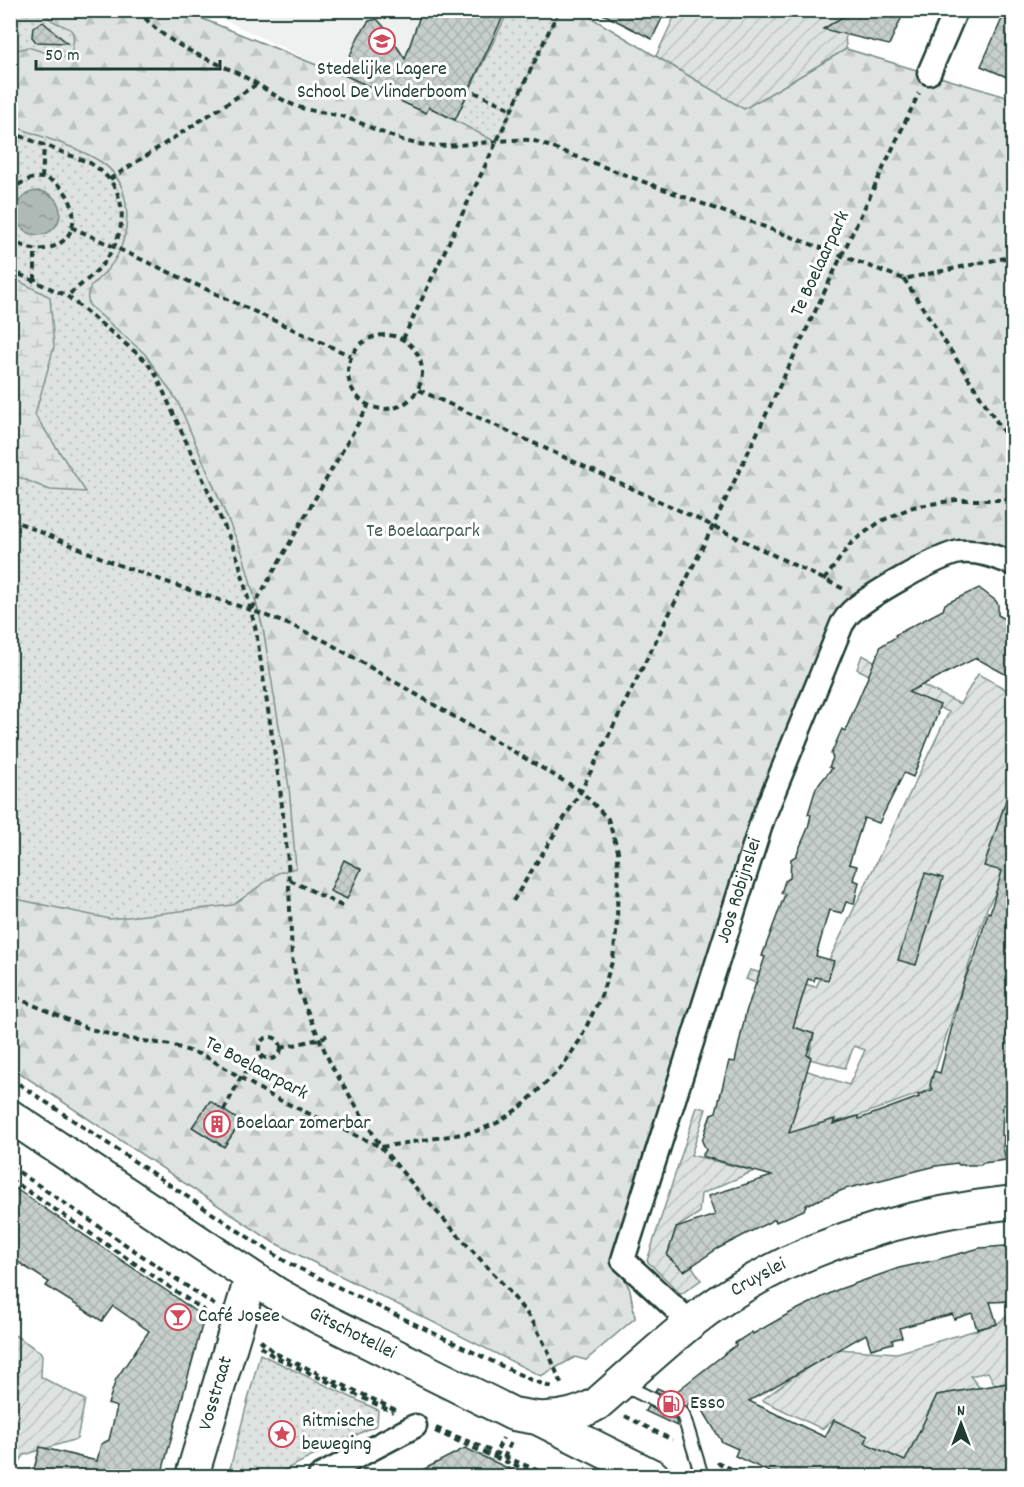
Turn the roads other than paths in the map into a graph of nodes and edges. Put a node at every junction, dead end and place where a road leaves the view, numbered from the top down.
1 (956, 10) edge
2 (929, 73) road end
3 (1014, 564) edge
4 (10, 1116) edge
5 (1014, 1202) edge
6 (251, 1278) junction
7 (691, 1323) junction
8 (609, 1394) junction
9 (537, 1418) junction
10 (425, 1427) road end
11 (192, 1476) edge
12 (320, 1476) edge
13 (653, 1476) edge
14 (702, 1476) edge

1 - 2 street
3 - 7 street, Joos Robijnslei
4 - 6 street, Gitschotellei
5 - 7 street, Cruyslei
6 - 9 street, Gitschotellei
6 - 11 street, Vosstraat
7 - 8 street, Cruyslei
8 - 9 street, Cruyslei
8 - 14 lane
9 - 13 street, Gitschotellei
10 - 12 street

